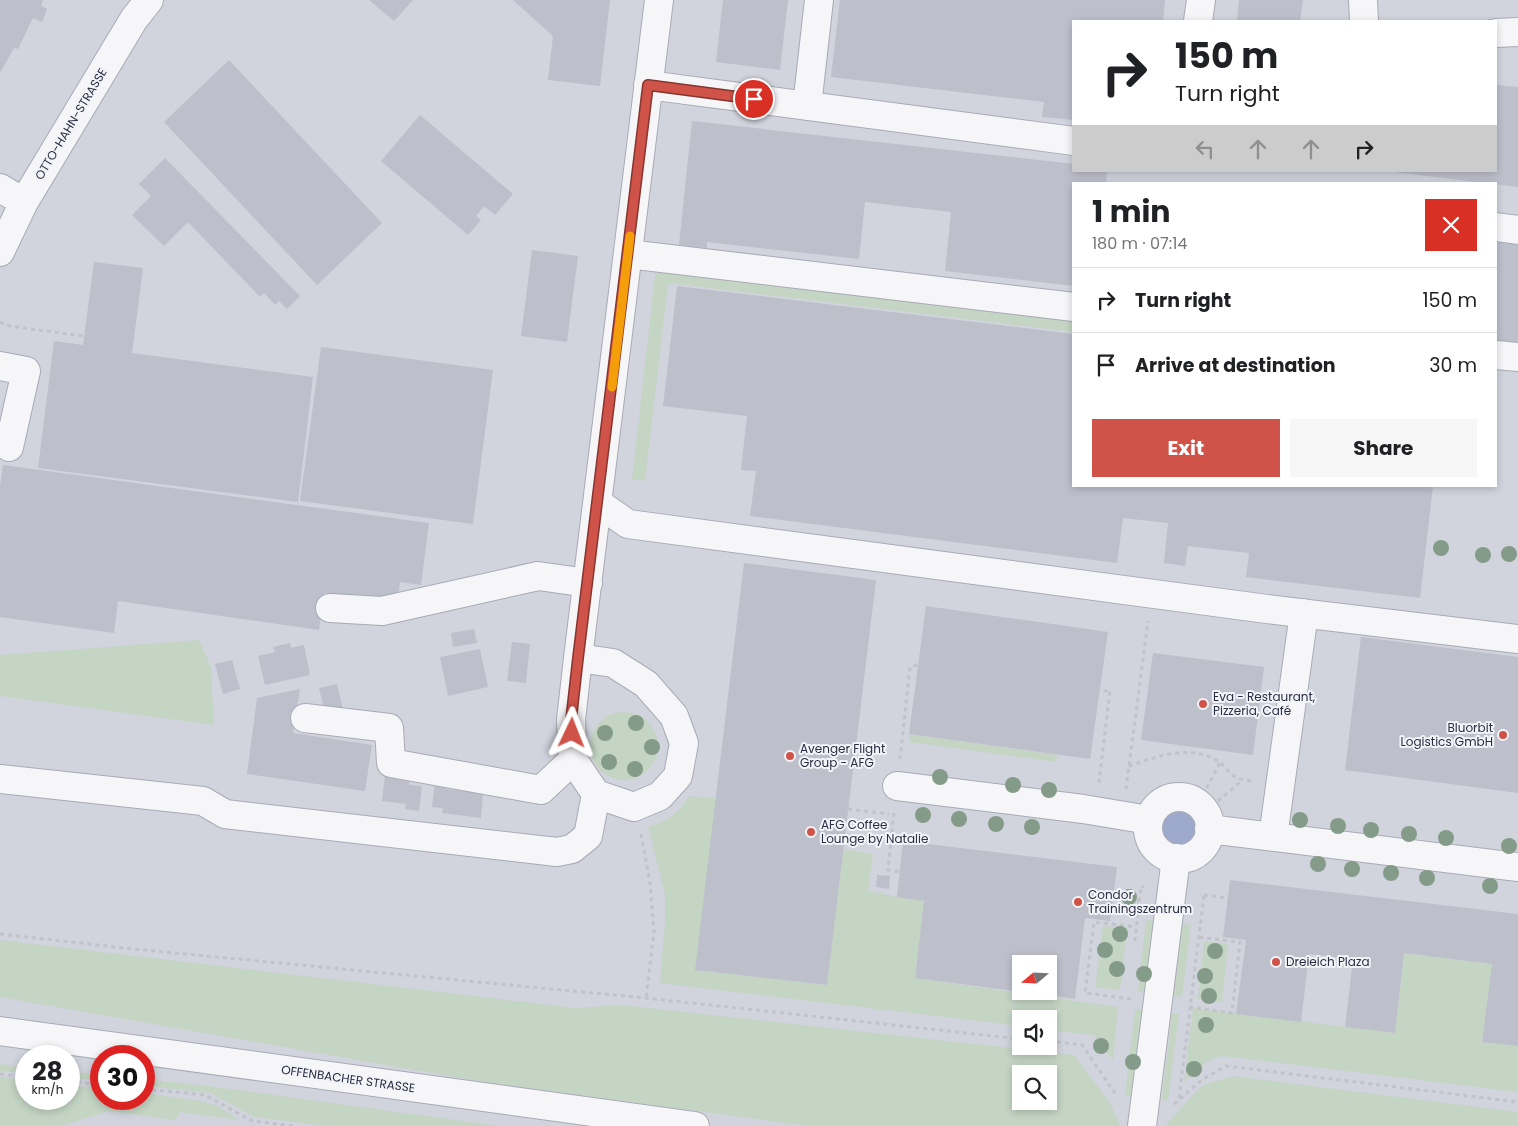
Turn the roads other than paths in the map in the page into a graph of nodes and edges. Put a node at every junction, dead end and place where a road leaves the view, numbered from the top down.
1 (149, 0) edge
2 (659, 0) edge
3 (819, 0) edge
4 (1201, 0) edge
5 (1363, 0) edge
6 (1198, 20) edge
7 (1364, 20) edge
8 (1518, 32) edge
9 (1497, 33) edge
10 (648, 85) junction
11 (807, 106) junction
12 (1072, 141) edge
13 (0, 188) edge
14 (24, 202) junction
15 (1497, 228) edge
16 (1518, 230) edge
17 (0, 252) edge
18 (628, 254) junction
19 (1072, 307) edge
20 (1497, 355) edge
21 (1518, 357) edge
22 (0, 366) edge
23 (9, 447) dead end
24 (598, 503) junction
25 (588, 583) junction
26 (330, 608) dead end
27 (1304, 613) junction
28 (1518, 638) edge
29 (578, 658) junction
30 (305, 718) dead end
31 (573, 760) junction
32 (0, 778) edge
33 (897, 786) dead end
34 (596, 794) junction
35 (1205, 815) junction
36 (1149, 820) junction
37 (1273, 837) junction
38 (1176, 858) junction
39 (1518, 867) edge
40 (0, 1032) edge
41 (1143, 1118) edge
42 (695, 1126) edge

1 - 14 street, OTTO-HAHN-STRASSE
2 - 10 street
3 - 11 street
4 - 6 street
5 - 7 street
8 - 9 street
10 - 11 street
10 - 18 street
11 - 12 street
13 - 14 street
14 - 17 street, OTTO-HAHN-STRASSE
15 - 16 street
18 - 19 street
18 - 24 street
20 - 21 street
22 - 23 street
24 - 25 street
24 - 27 street
25 - 26 street
25 - 29 street
27 - 28 street
27 - 37 street
29 - 31 street
29 - 34 street
30 - 31 street
31 - 34 street
32 - 34 street
33 - 36 street
35 - 36 street
35 - 37 street
35 - 38 street
36 - 38 street
37 - 39 street
38 - 41 street
40 - 42 street, OFFENBACHER STRASSE

